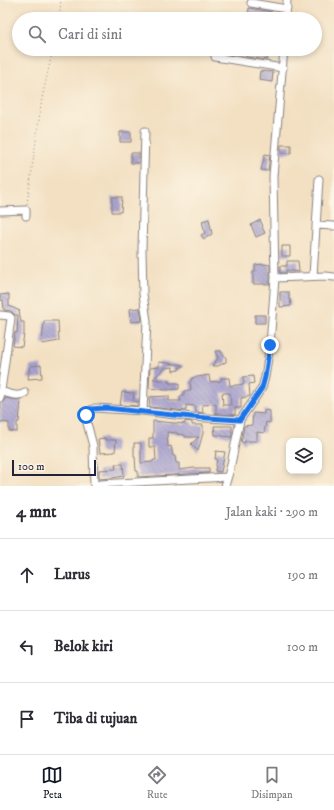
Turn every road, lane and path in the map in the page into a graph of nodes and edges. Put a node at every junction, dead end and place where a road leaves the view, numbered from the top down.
1 (62, 0) edge
2 (287, 0) edge
3 (251, 3) dead end
4 (287, 9) junction
5 (60, 12) edge
6 (287, 12) edge
7 (51, 56) edge
8 (284, 56) edge
9 (215, 57) dead end
10 (283, 68) junction
11 (145, 131) dead end
12 (319, 179) dead end
13 (0, 211) edge
14 (26, 213) joint
15 (316, 225) junction
16 (334, 226) edge
17 (313, 276) junction
18 (334, 277) edge
19 (276, 278) junction
20 (0, 315) edge
21 (0, 393) edge
22 (25, 393) dead end
23 (143, 411) junction
24 (240, 420) junction
25 (227, 477) junction
26 (143, 484) edge
27 (95, 486) edge
28 (225, 486) edge

1 - 5 path
2 - 4 street
3 - 4 street
4 - 6 street
7 - 14 path
8 - 10 street
9 - 10 street
10 - 19 street
11 - 23 street
12 - 15 street
13 - 14 street
15 - 16 street
15 - 17 street
17 - 18 street
17 - 19 street
19 - 24 street
20 - 21 street
21 - 22 street
23 - 24 street
23 - 27 street
24 - 25 street
25 - 26 street
25 - 28 street
26 - 27 street

